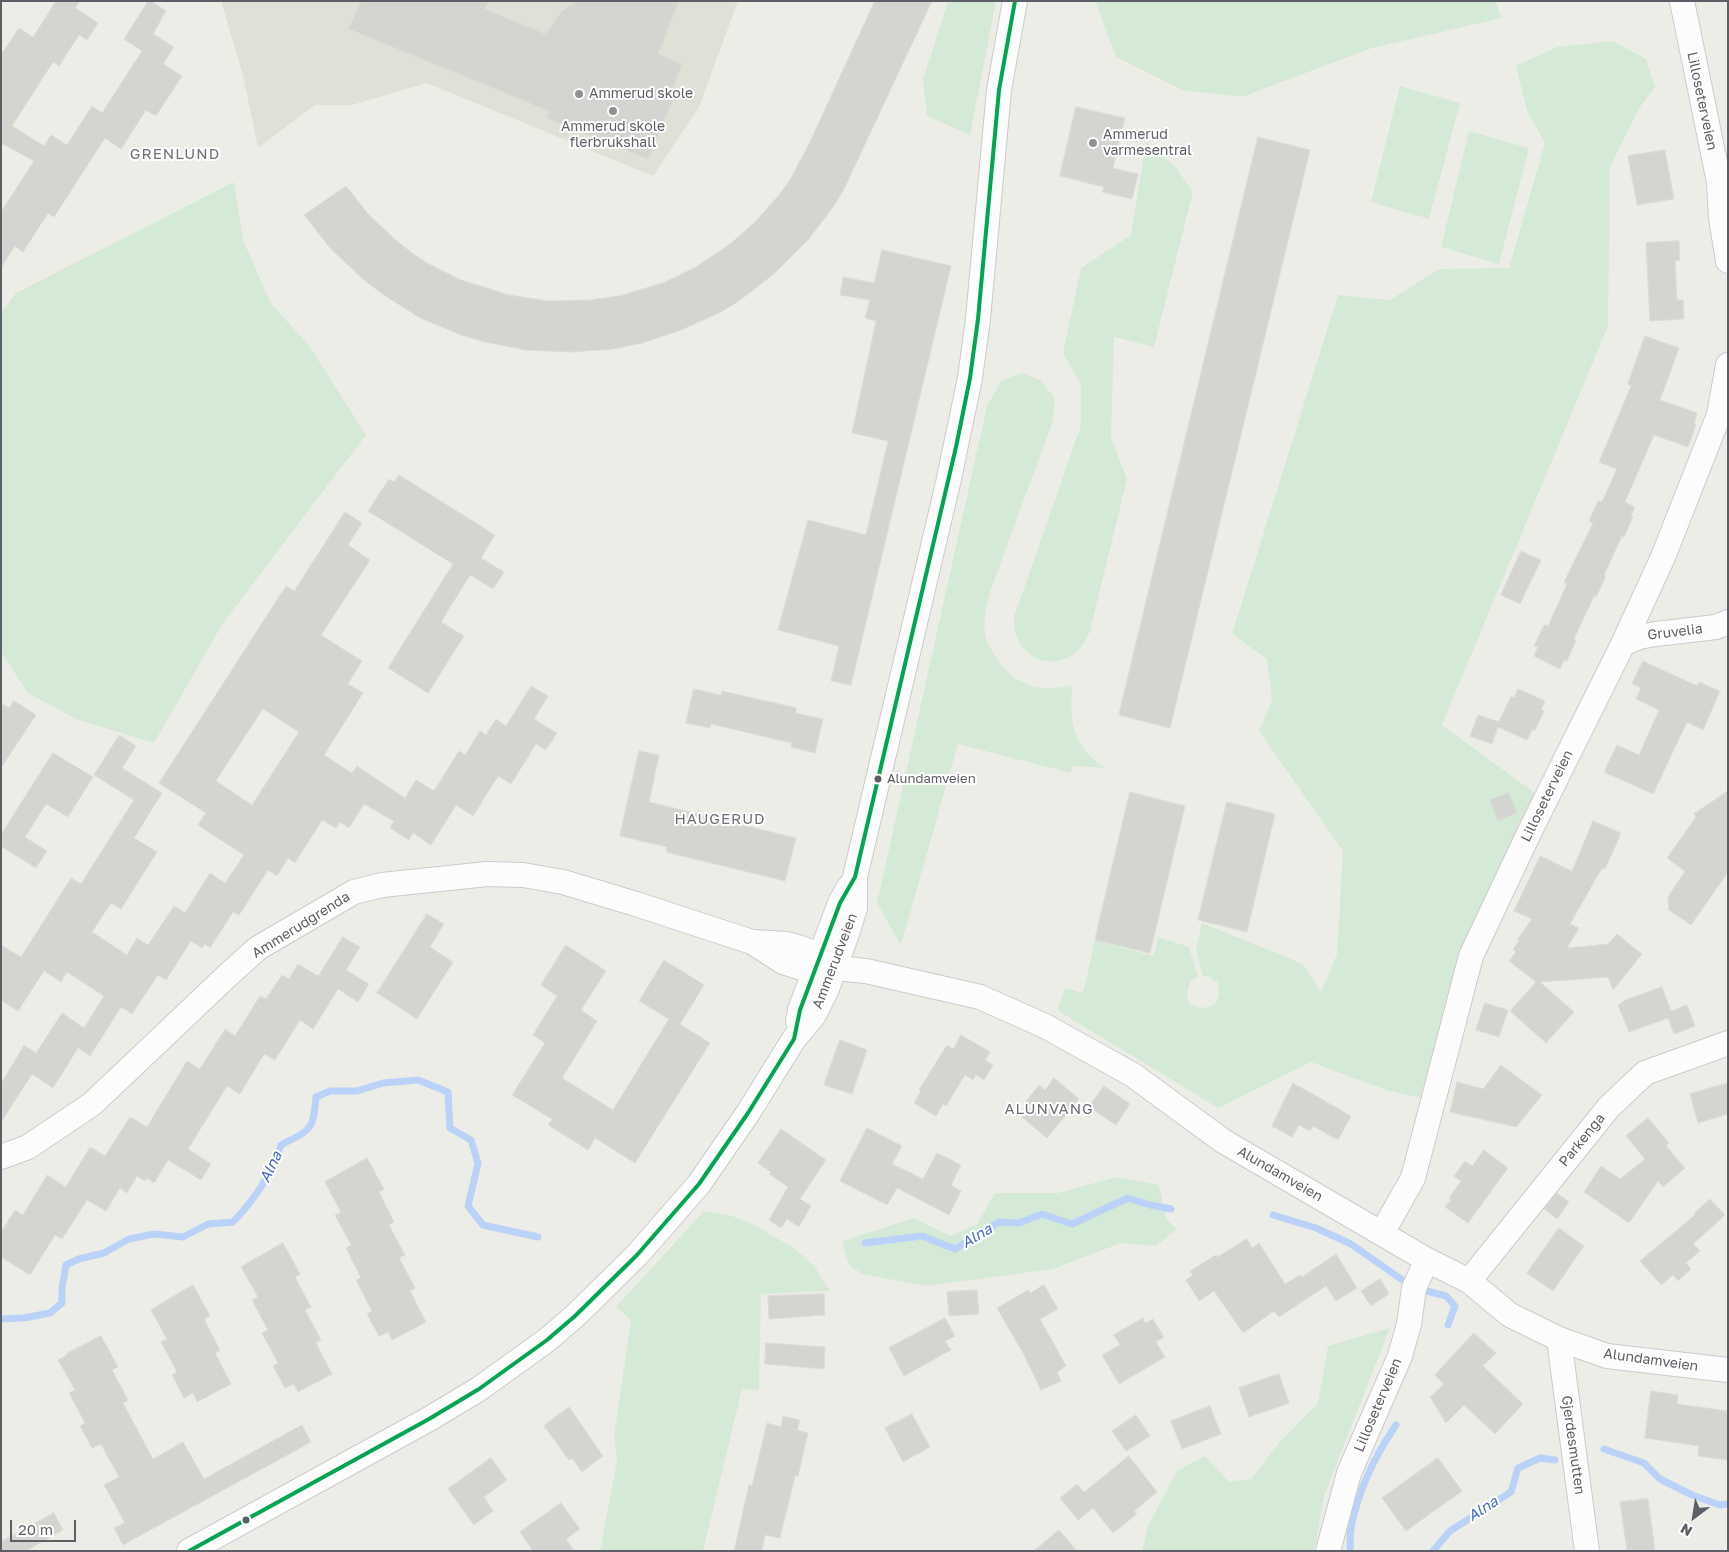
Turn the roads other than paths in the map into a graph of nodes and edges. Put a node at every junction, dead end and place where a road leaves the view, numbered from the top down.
1 (1015, 1) edge
2 (1682, 1) edge
3 (1724, 212) edge
4 (1728, 262) edge
5 (1728, 365) edge
6 (1728, 622) edge
7 (1623, 644) junction
8 (752, 942) joint
9 (823, 966) junction
10 (1728, 1043) edge
11 (1, 1157) edge
12 (1382, 1233) junction
13 (1427, 1260) junction
14 (1469, 1281) junction
15 (1559, 1339) junction
16 (1728, 1370) edge
17 (189, 1551) edge
18 (1328, 1551) edge
19 (1588, 1551) edge

1 - 9 street, Ammerudveien
2 - 3 street, Lilloseterveien
3 - 4 street, Lilloseterveien
5 - 7 street, Lilloseterveien
6 - 7 street, Gruvelia
7 - 12 street, Lilloseterveien
8 - 9 street, Alundamveien
8 - 11 street, Ammerudgrenda
9 - 12 street, Alundamveien
9 - 17 street, Ammerudveien
10 - 14 street, Parkenga
12 - 13 street, Alundamveien
13 - 14 street, Alundamveien
13 - 18 street, Lilloseterveien
14 - 15 street, Alundamveien
15 - 16 street, Alundamveien
15 - 19 street, Gjerdesmutten

